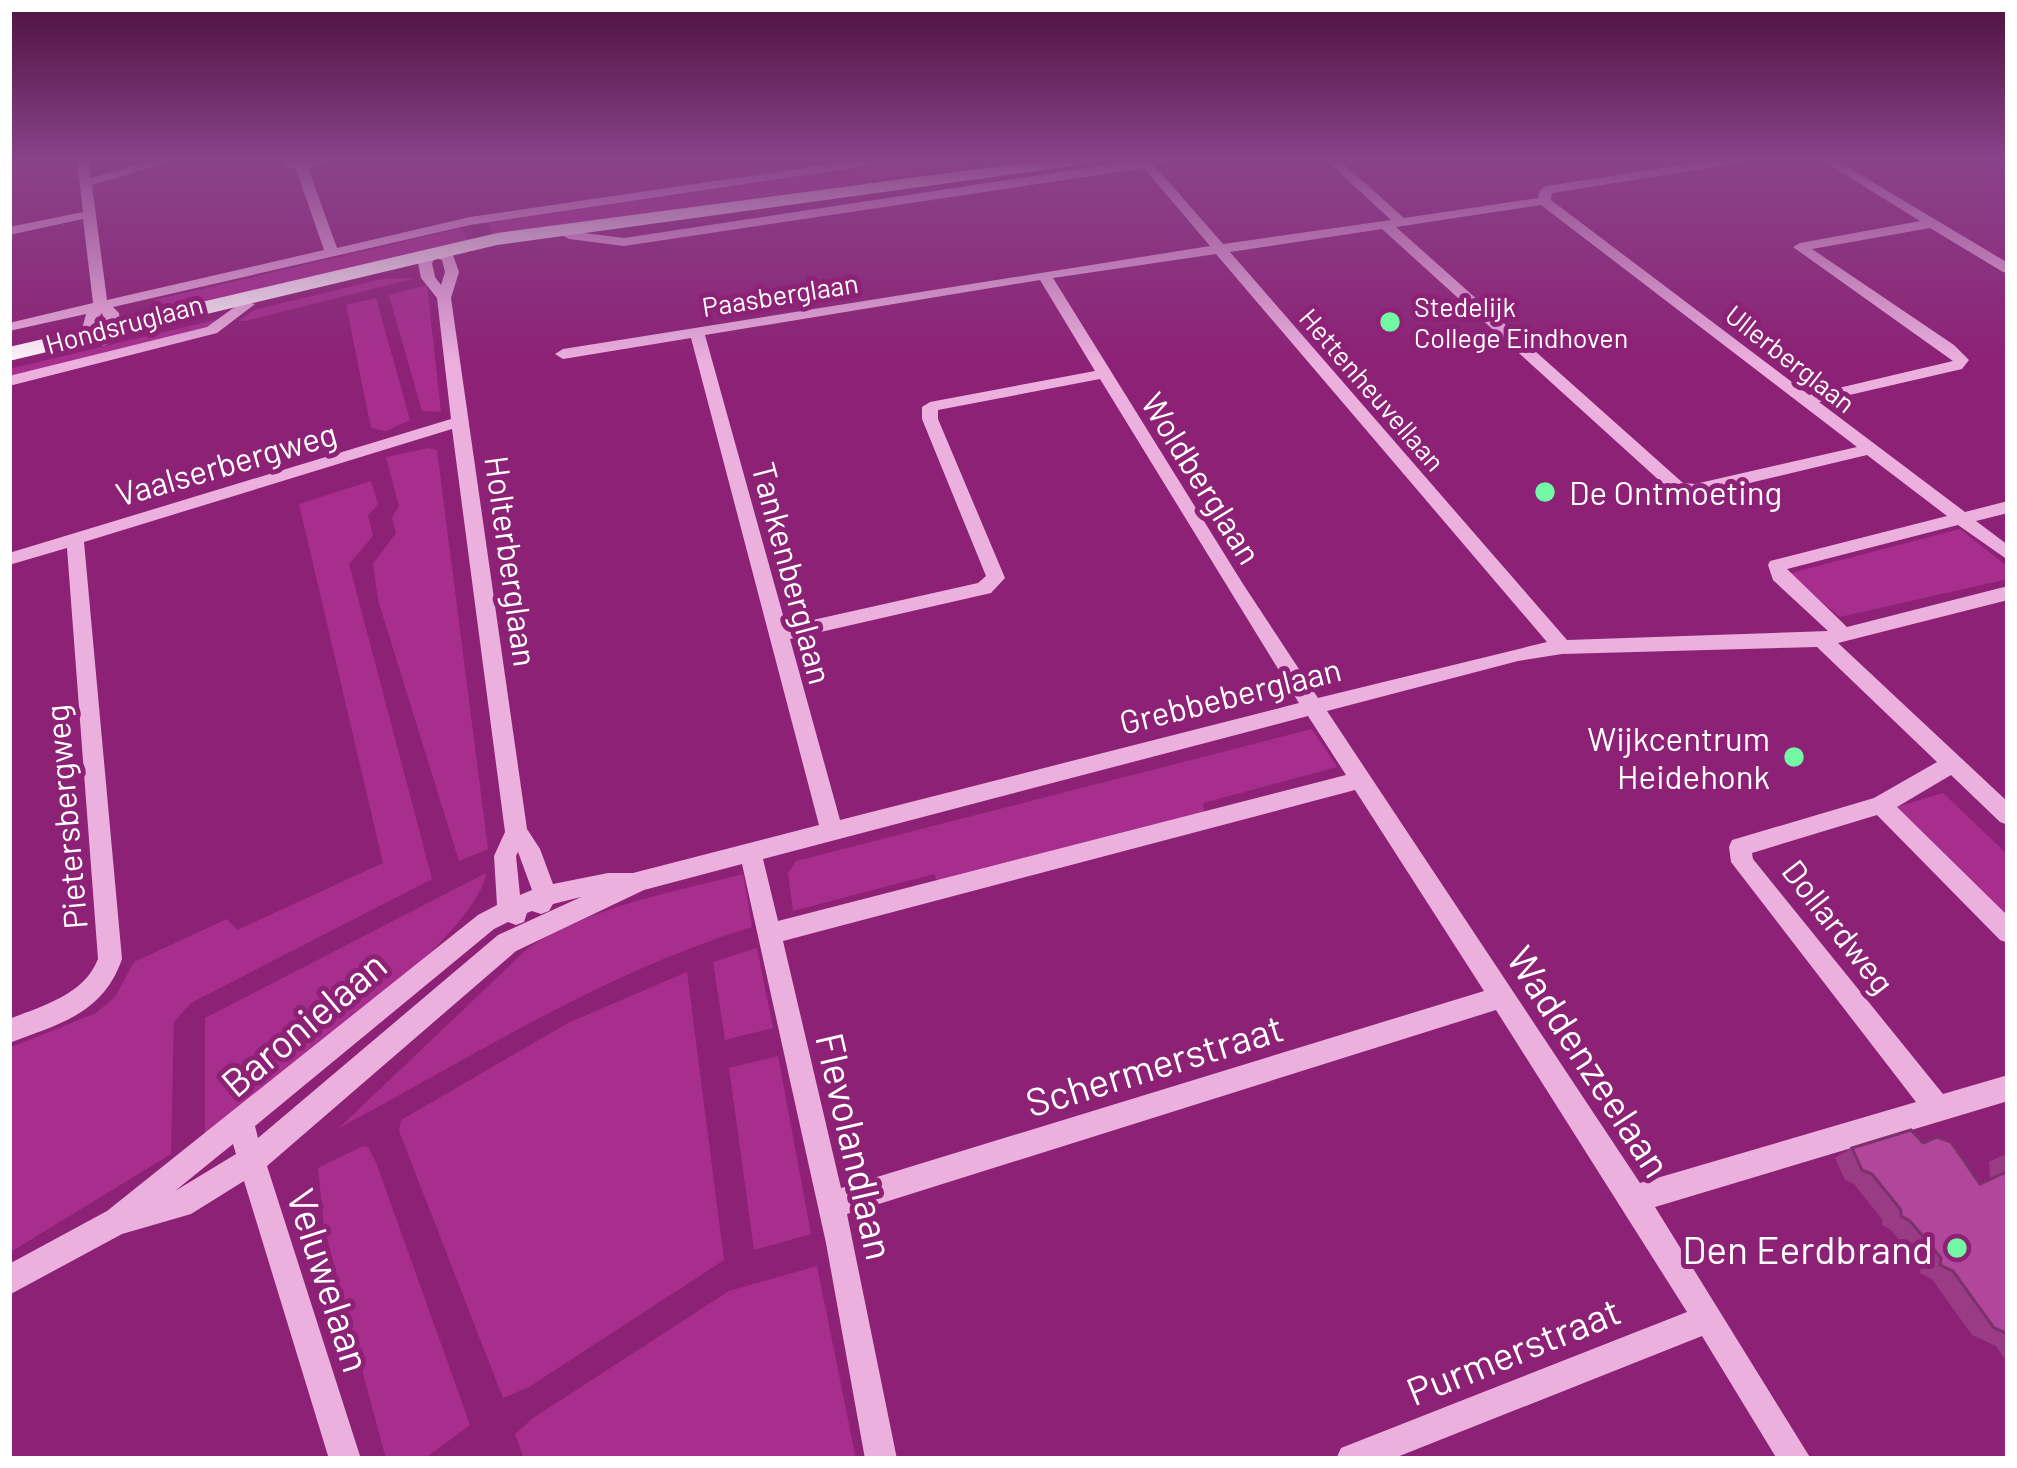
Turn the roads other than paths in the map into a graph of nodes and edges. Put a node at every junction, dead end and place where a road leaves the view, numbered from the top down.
1 (92, 228) edge
2 (321, 228) edge
3 (436, 228) edge
4 (581, 228) edge
5 (604, 228) edge
6 (720, 228) edge
7 (1200, 228) edge
8 (1371, 228) edge
9 (1398, 228) edge
10 (1579, 228) edge
11 (1909, 228) edge
12 (1941, 228) edge
13 (569, 235) junction
14 (331, 251) junction
15 (1219, 251) junction
16 (435, 258) junction
17 (2008, 269) edge
18 (1045, 275) junction
19 (444, 298) junction
20 (248, 304) junction
21 (100, 305) junction
22 (9, 327) edge
23 (697, 333) junction
24 (102, 334) junction
25 (563, 354) dead end
26 (9, 358) edge
27 (1101, 374) junction
28 (9, 381) edge
29 (1806, 400) junction
30 (459, 422) junction
31 (1871, 449) junction
32 (2008, 507) edge
33 (1963, 519) junction
34 (75, 540) junction
35 (2008, 554) edge
36 (9, 559) edge
37 (2008, 593) edge
38 (782, 634) junction
39 (1834, 638) junction
40 (1562, 647) junction
41 (1315, 709) junction
42 (1953, 764) junction
43 (1360, 780) junction
44 (1881, 805) junction
45 (2008, 816) edge
46 (831, 829) junction
47 (517, 832) junction
48 (750, 851) junction
49 (639, 880) junction
50 (545, 894) junction
51 (509, 910) junction
52 (532, 928) junction
53 (2008, 932) edge
54 (769, 934) junction
55 (1501, 997) junction
56 (9, 1031) edge
57 (2008, 1088) edge
58 (1936, 1107) junction
59 (241, 1126) junction
60 (254, 1159) junction
61 (1634, 1198) junction
62 (831, 1205) junction
63 (117, 1221) junction
64 (9, 1280) edge
65 (1706, 1319) junction
66 (346, 1459) edge
67 (881, 1459) edge
68 (1352, 1459) edge
69 (1795, 1459) edge

1 - 21 street
2 - 14 street
3 - 14 street, Hondsruglaan
4 - 16 main road, Hondsruglaan
5 - 13 main road, Hondsruglaan
6 - 13 street, Hondsruglaan
7 - 15 street, Hettenheuvellaan
8 - 15 street, Paasberglaan
9 - 31 street
10 - 29 street, Ullerberglaan
11 - 29 street
12 - 17 street
13 - 16 main road, Hondsruglaan
14 - 21 street, Hondsruglaan
15 - 18 street, Paasberglaan
15 - 40 street, Hettenheuvellaan
16 - 19 street, Holterberglaan
16 - 19 street, Holterberglaan
16 - 20 main road, Hondsruglaan
16 - 24 main road, Hondsruglaan
18 - 23 street, Paasberglaan
18 - 27 street, Woldberglaan
19 - 30 street, Holterberglaan
20 - 24 main road, Hondsruglaan
20 - 28 street, Hondsruglaan
21 - 22 street, Hondsruglaan
21 - 24 street
21 - 24 street
23 - 25 street, Paasberglaan
23 - 38 street, Tankenberglaan
24 - 26 main road, Hondsruglaan
27 - 38 street
27 - 41 street, Woldberglaan
29 - 31 street, Ullerberglaan
30 - 34 street, Vaalserbergweg
30 - 47 street, Holterberglaan
31 - 33 street, Ullerberglaan
32 - 33 street
33 - 35 street, Ullerberglaan
33 - 39 street
34 - 36 street, Vaalserbergweg
34 - 56 street, Pietersbergweg
37 - 39 street, Grebbeberglaan
38 - 46 street, Tankenberglaan
39 - 40 street, Grebbeberglaan
39 - 42 street
40 - 41 street, Grebbeberglaan
41 - 43 street, Waddenzeelaan
41 - 46 street, Grebbeberglaan
42 - 44 street, Dollardweg
42 - 45 street
43 - 54 street
43 - 55 street, Waddenzeelaan
44 - 53 street
44 - 58 street, Dollardweg
46 - 48 street, Grebbeberglaan
47 - 50 street, Holterberglaan
47 - 51 street, Holterberglaan
48 - 49 street, Grebbeberglaan
48 - 54 street, Flevolandlaan
49 - 50 street, Grebbeberglaan
49 - 52 street, Grebbeberglaan
50 - 51 street, Baronielaan
50 - 52 street
51 - 52 street
51 - 59 street, Baronielaan
52 - 60 street, Baronielaan
54 - 62 street, Flevolandlaan
55 - 61 street, Waddenzeelaan
55 - 62 street, Schermerstraat
57 - 58 street
58 - 61 street
59 - 60 street, Veluwelaan
59 - 63 street, Baronielaan
60 - 63 street, Baronielaan
60 - 66 street, Veluwelaan
61 - 65 street, Waddenzeelaan
62 - 67 street, Flevolandlaan
63 - 64 street, Baronielaan
65 - 68 street, Purmerstraat
65 - 69 street, Waddenzeelaan

